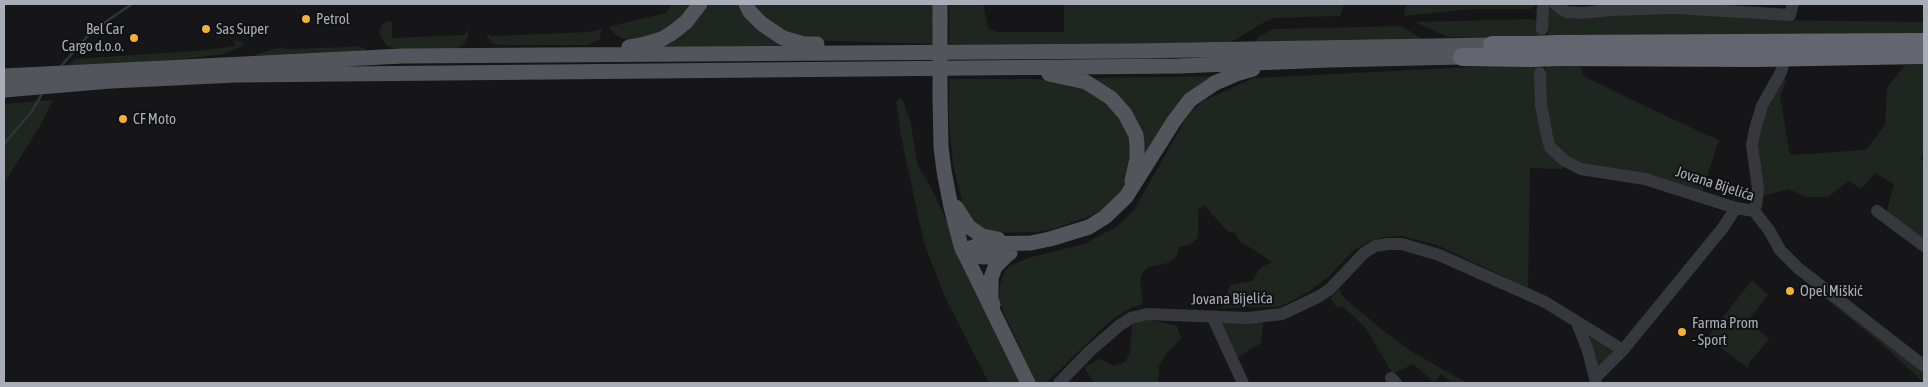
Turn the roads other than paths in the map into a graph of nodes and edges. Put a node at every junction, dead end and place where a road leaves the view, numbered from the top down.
1 (700, 4) edge
2 (746, 4) edge
3 (940, 4) edge
4 (1543, 4) edge
5 (1555, 4) edge
6 (1793, 4) edge
7 (1736, 7) edge
8 (1542, 29) dead end
9 (1924, 42) edge
10 (1492, 45) joint
11 (1558, 50) junction
12 (918, 52) junction
13 (605, 55) junction
14 (1924, 55) edge
15 (1785, 56) junction
16 (1462, 58) joint
17 (1535, 58) junction
18 (1329, 60) junction
19 (976, 68) junction
20 (4, 76) edge
21 (4, 90) edge
22 (947, 184) junction
23 (1130, 189) junction
24 (1736, 208) junction
25 (1754, 211) junction
26 (1877, 211) dead end
27 (1027, 243) junction
28 (1924, 246) edge
29 (964, 253) junction
30 (1009, 253) junction
31 (1213, 318) junction
32 (1577, 322) junction
33 (1006, 340) junction
34 (1623, 350) junction
35 (1924, 366) edge
36 (1596, 381) edge
37 (1028, 383) edge
38 (1059, 383) edge
39 (1243, 383) edge

1 - 13 main road
2 - 12 main road
3 - 22 main road, bridge
4 - 8 street
5 - 7 street
6 - 7 street
9 - 11 highway
10 - 12 main road
10 - 17 highway
11 - 15 highway
11 - 17 highway, bridge
12 - 13 main road
13 - 20 main road
14 - 15 highway
15 - 25 street
16 - 17 highway
16 - 18 main road
17 - 24 street, Jovana Bijelića
18 - 19 main road
18 - 23 main road
19 - 21 main road
19 - 23 main road
22 - 27 main road
22 - 29 main road
23 - 27 main road
24 - 25 street, Jovana Bijelića
24 - 34 street
25 - 35 street, Jovana Bijelića
26 - 28 street
27 - 29 main road
27 - 30 main road
29 - 30 main road
29 - 33 main road
30 - 33 main road
31 - 32 street, Jovana Bijelića
31 - 38 street, Jovana Bijelića
31 - 39 street
32 - 34 street, Jovana Bijelića
32 - 36 street
33 - 37 main road
34 - 36 street

